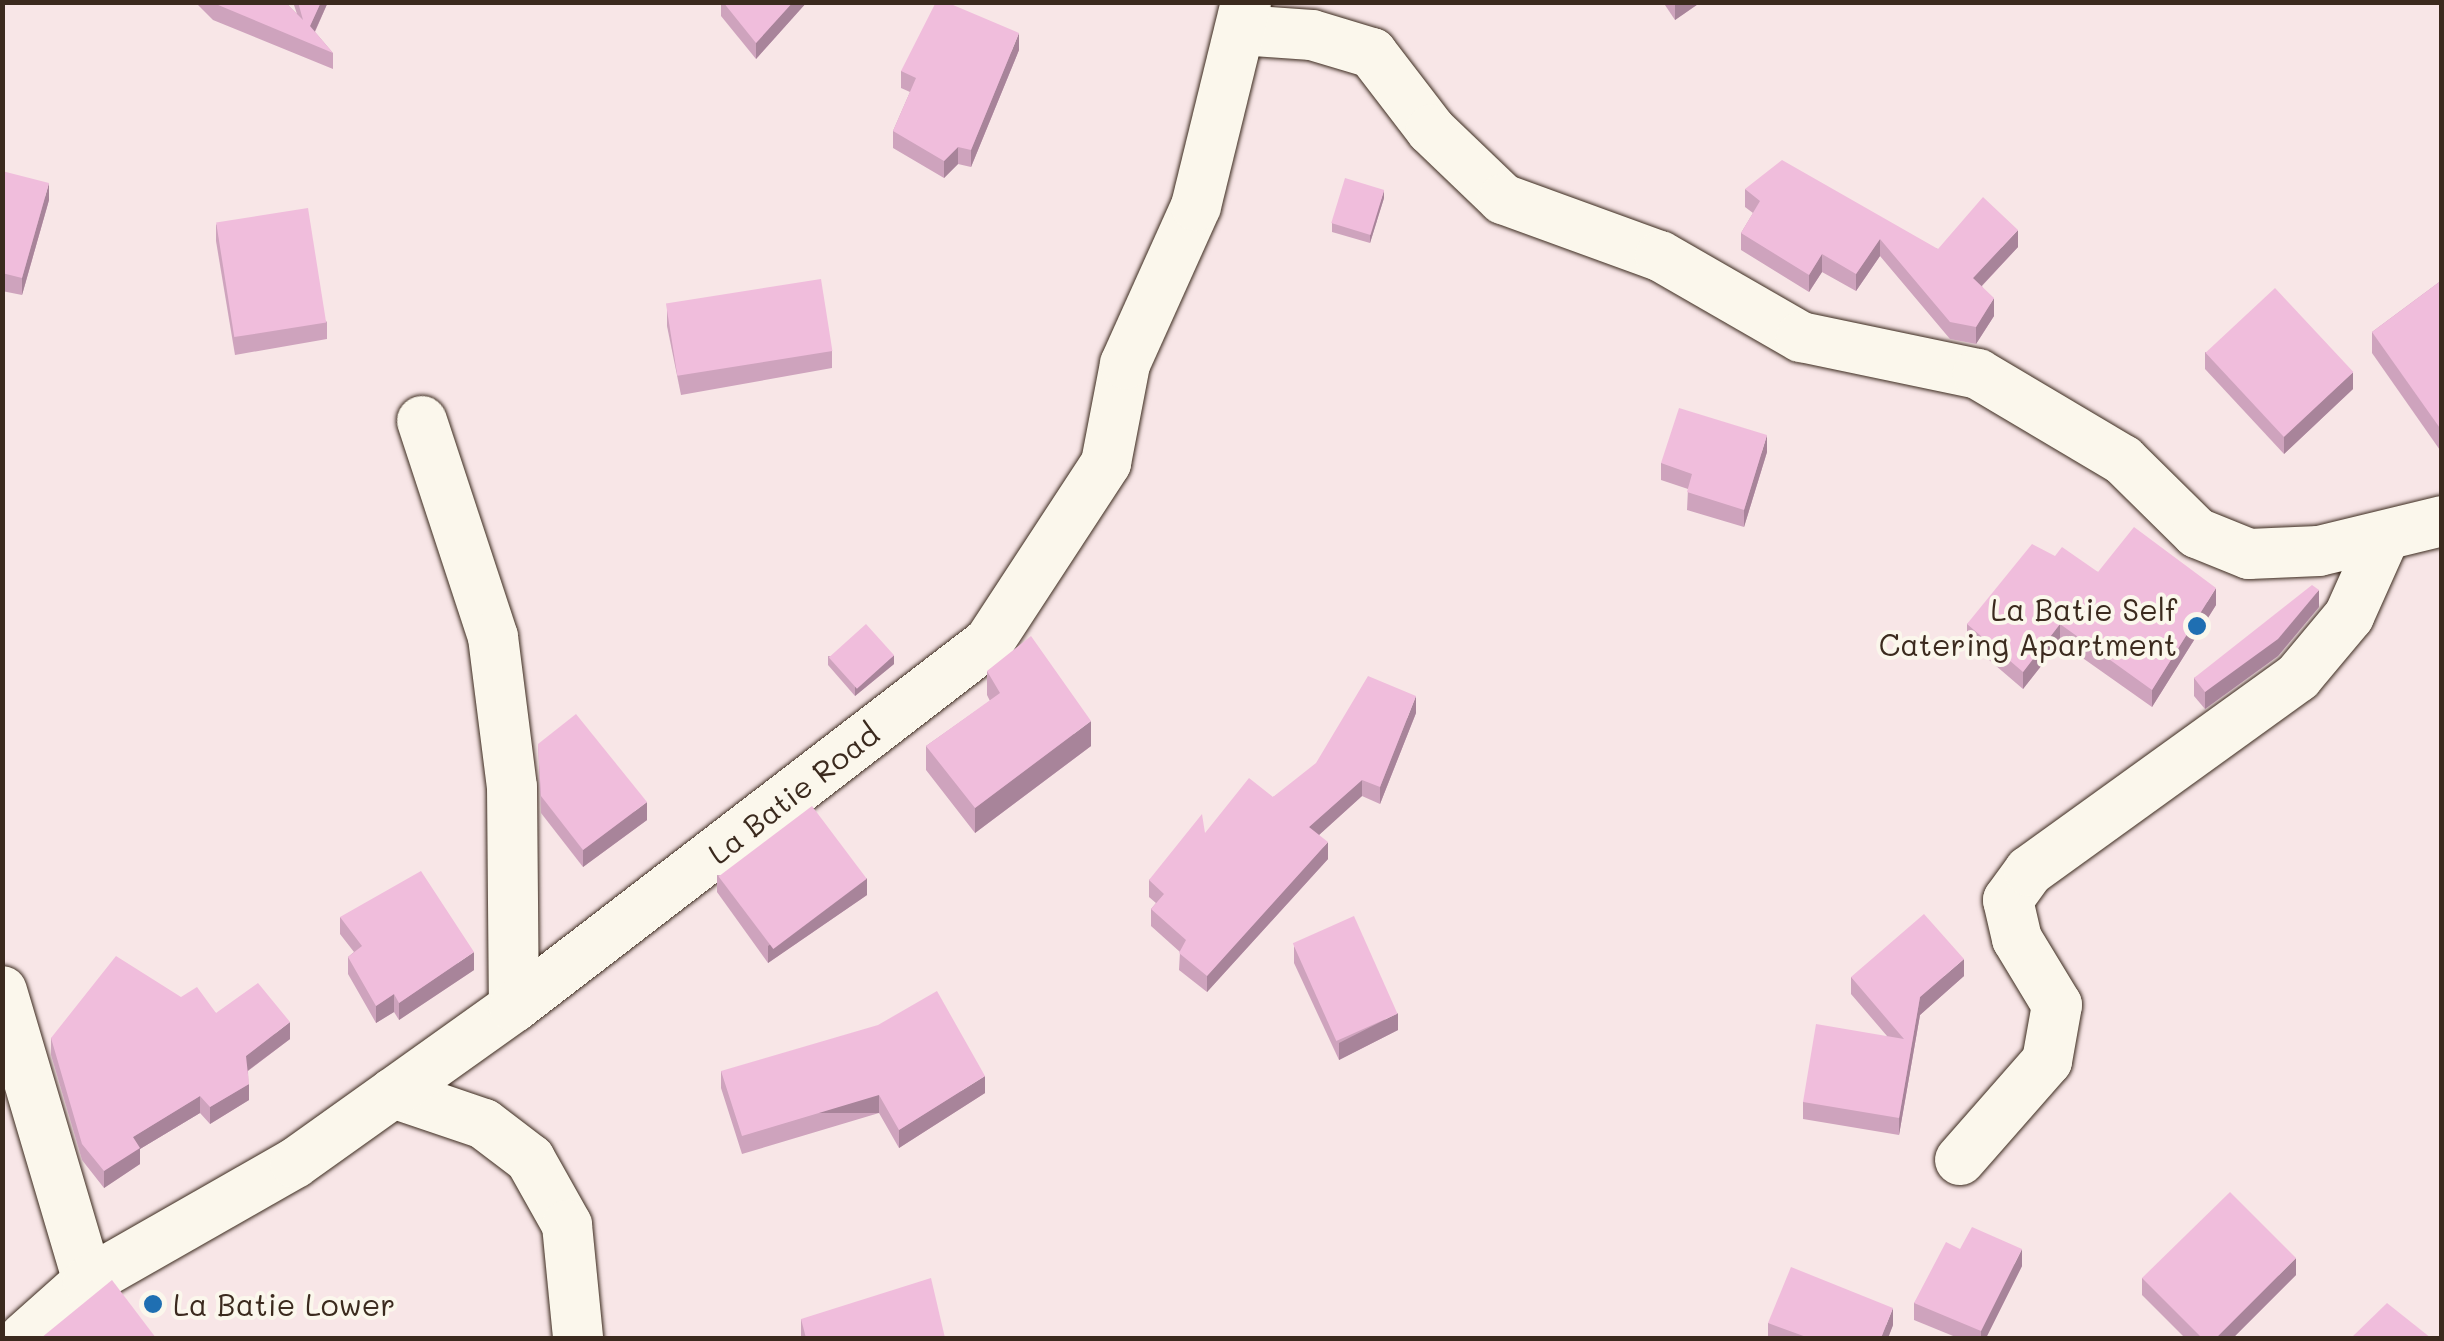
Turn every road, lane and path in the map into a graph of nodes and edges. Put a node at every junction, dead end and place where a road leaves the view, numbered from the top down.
1 (1243, 16) edge
2 (422, 421) dead end
3 (2442, 521) edge
4 (2383, 540) junction
5 (2, 990) edge
6 (514, 1006) junction
7 (393, 1093) junction
8 (1960, 1160) dead end
9 (88, 1281) junction
10 (24, 1338) edge
11 (578, 1338) edge

1 - 4 street
1 - 6 street, La Batie Road
2 - 6 street
3 - 4 street
4 - 8 street
5 - 9 street
6 - 7 street, La Batie Road
7 - 9 street, La Batie Road
7 - 11 street
9 - 10 street, La Batie Road

